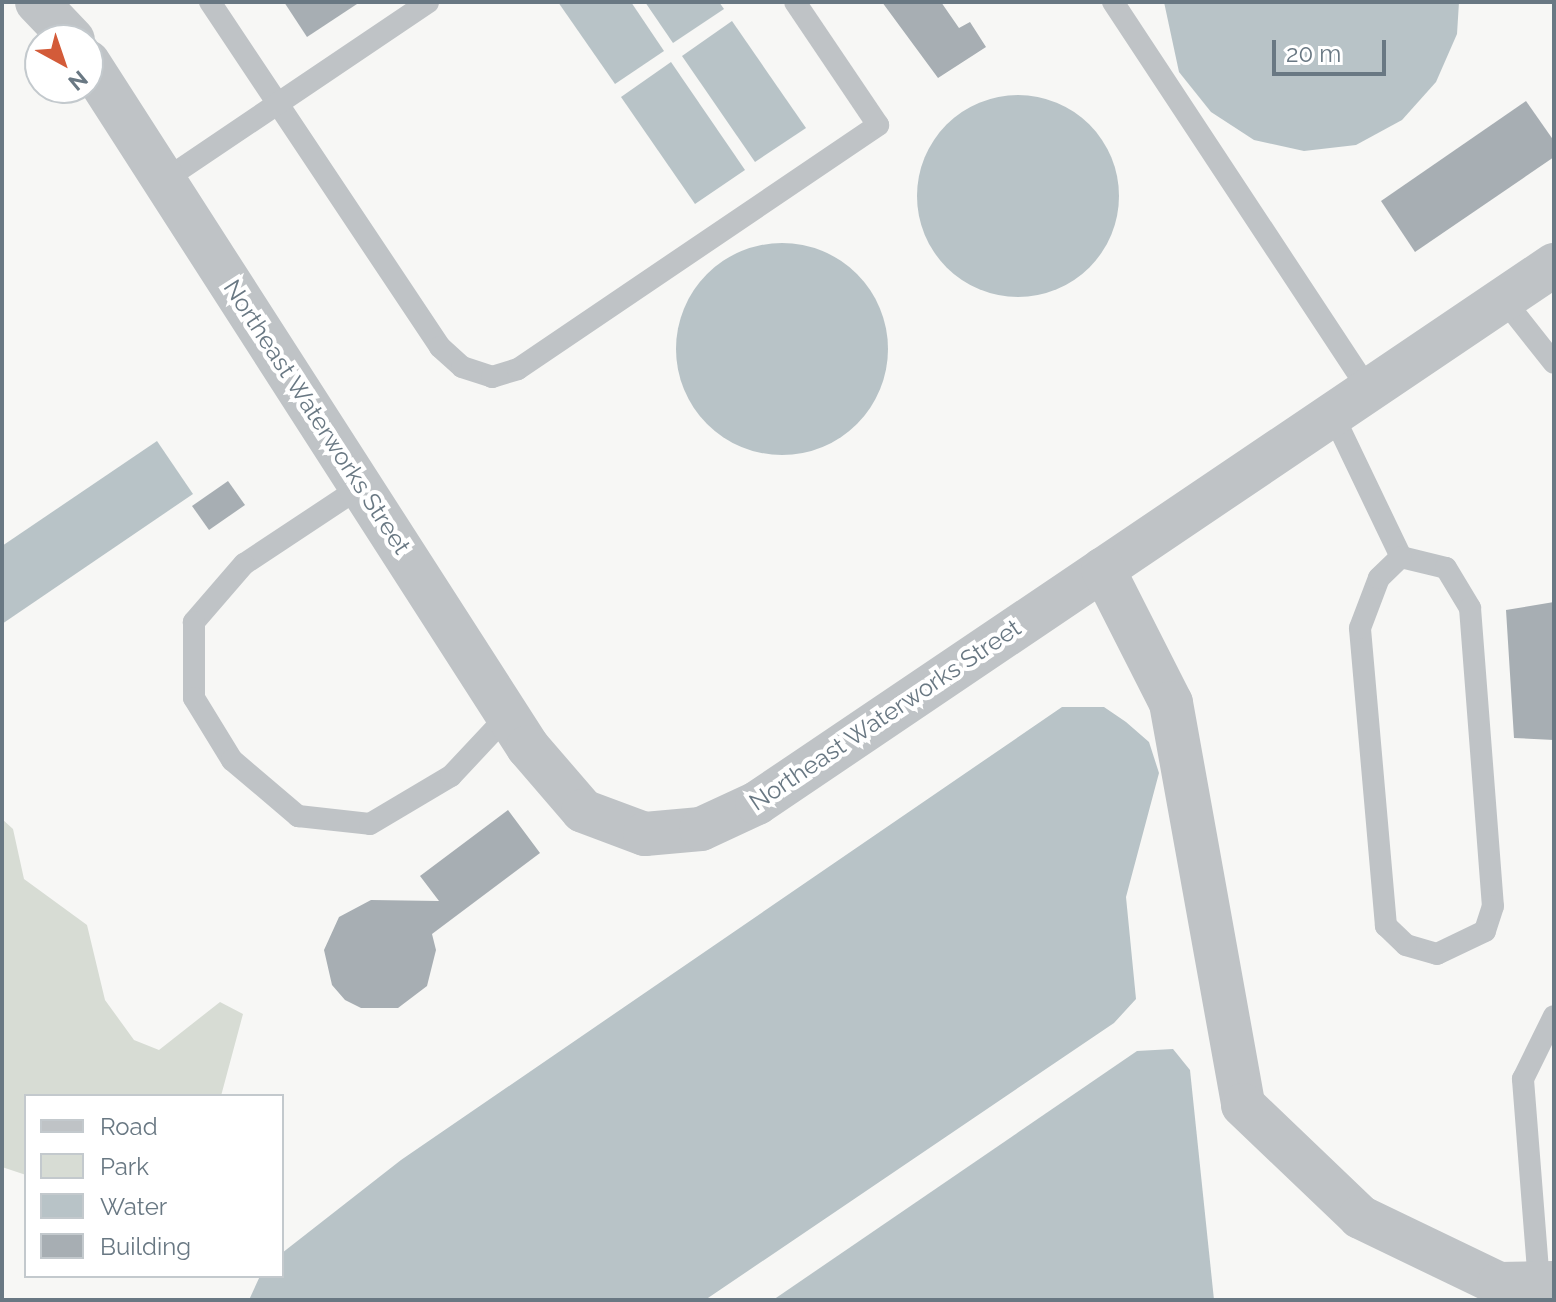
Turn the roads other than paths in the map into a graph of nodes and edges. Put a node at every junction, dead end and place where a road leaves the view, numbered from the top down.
1 (37, 2) edge
2 (210, 2) edge
3 (428, 2) edge
4 (795, 2) edge
5 (1113, 2) edge
6 (58, 24) edge
7 (104, 86) edge
8 (280, 101) junction
9 (166, 179) junction
10 (1554, 265) edge
11 (1504, 300) junction
12 (1554, 363) edge
13 (1369, 390) junction
14 (1333, 415) junction
15 (362, 486) junction
16 (1401, 557) junction
17 (1103, 569) junction
18 (508, 715) junction
19 (1554, 1016) edge
20 (1546, 1283) edge

1 - 6 street
2 - 8 lane
3 - 8 lane
4 - 8 lane
5 - 13 lane
7 - 9 street, Northeast Waterworks Street
8 - 9 lane
9 - 15 street, Northeast Waterworks Street
10 - 11 street, Northeast Waterworks Street
11 - 12 lane
11 - 13 street, Northeast Waterworks Street
13 - 14 street, Northeast Waterworks Street
14 - 16 lane
14 - 17 street, Northeast Waterworks Street
15 - 18 street, Northeast Waterworks Street
15 - 18 lane
16 - 16 lane
17 - 18 street, Northeast Waterworks Street
17 - 20 street
19 - 20 lane

